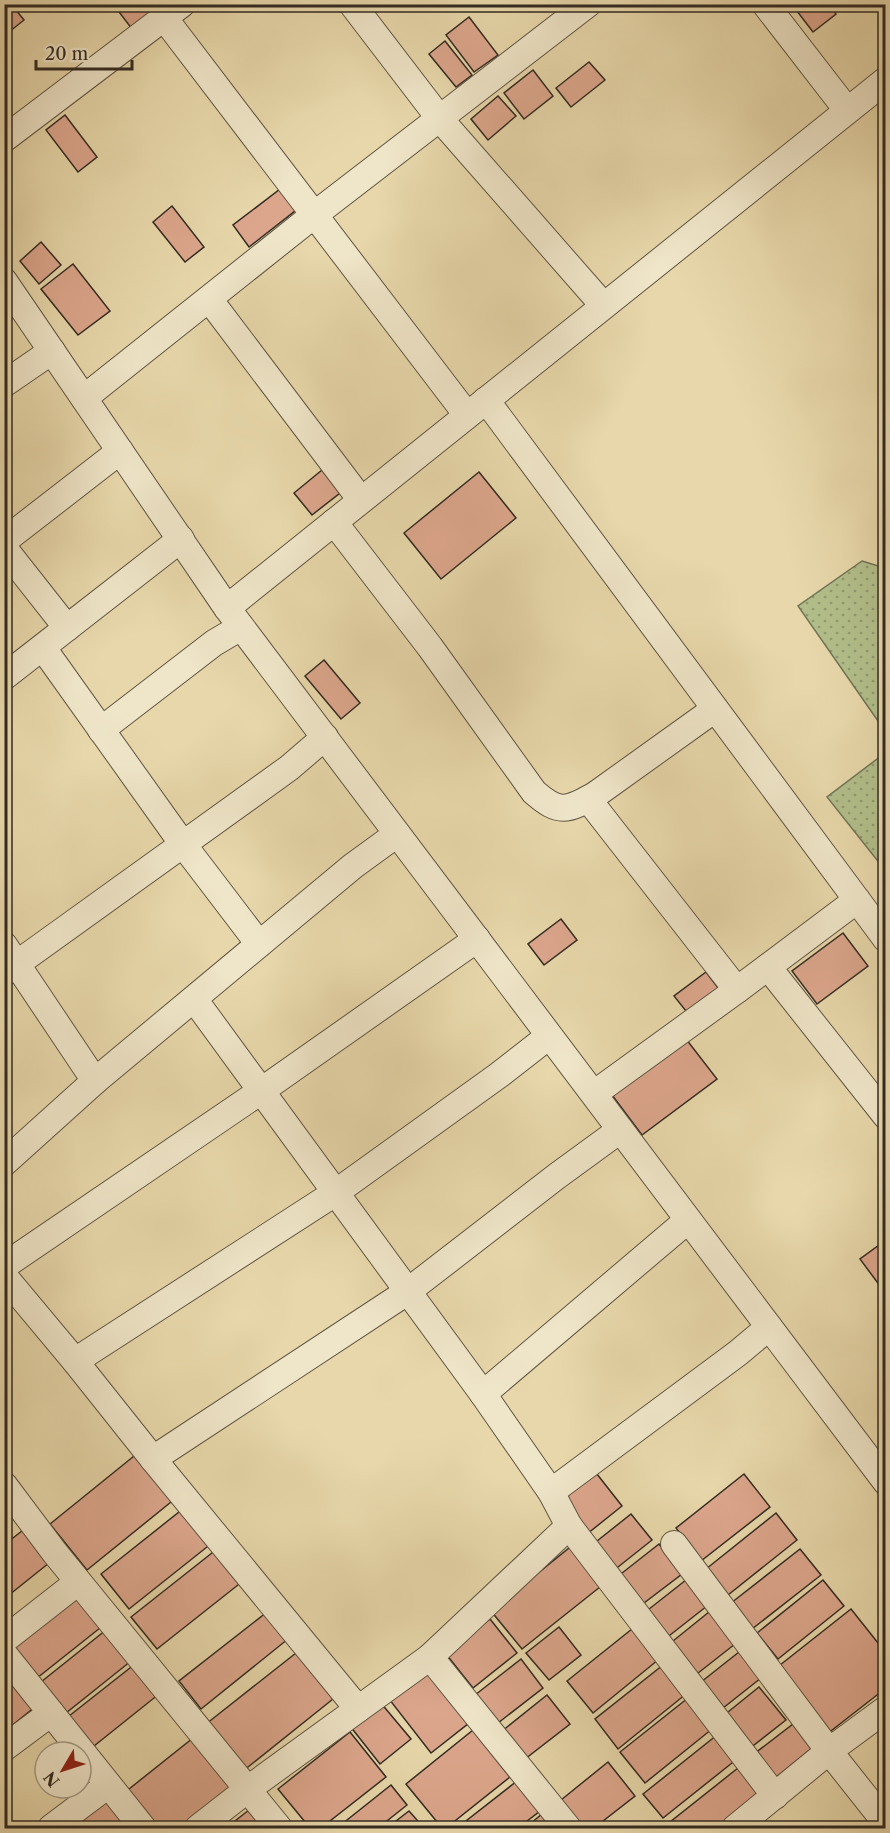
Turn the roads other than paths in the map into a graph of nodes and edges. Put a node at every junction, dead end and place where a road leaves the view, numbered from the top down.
1 (352, 4) edge
2 (588, 4) edge
3 (765, 4) edge
4 (174, 12) edge
5 (885, 80) edge
6 (847, 110) junction
7 (440, 118) junction
8 (4, 139) edge
9 (314, 215) junction
10 (4, 280) edge
11 (210, 299) junction
12 (603, 305) junction
13 (52, 351) junction
14 (4, 384) edge
15 (84, 398) junction
16 (476, 407) junction
17 (120, 451) junction
18 (361, 500) junction
19 (334, 522) junction
20 (181, 539) junction
21 (4, 541) edge
22 (4, 548) edge
23 (234, 617) junction
24 (67, 628) junction
25 (43, 648) junction
26 (4, 677) edge
27 (715, 709) junction
28 (101, 730) junction
29 (325, 737) junction
30 (588, 799) junction
31 (397, 834) junction
32 (182, 843) junction
33 (857, 900) junction
34 (477, 939) junction
35 (885, 939) edge
36 (259, 944) junction
37 (9, 961) edge
38 (768, 967) junction
39 (736, 990) junction
40 (194, 999) junction
41 (549, 1036) junction
42 (95, 1081) junction
43 (261, 1091) junction
44 (594, 1093) junction
45 (885, 1116) edge
46 (620, 1130) junction
47 (4, 1163) edge
48 (334, 1193) junction
49 (688, 1220) junction
50 (4, 1266) edge
51 (4, 1276) edge
52 (407, 1292) junction
53 (769, 1327) junction
54 (75, 1360) junction
55 (483, 1394) junction
56 (153, 1459) junction
57 (885, 1482) edge
58 (4, 1485) edge
59 (551, 1492) junction
60 (13, 1515) edge
61 (569, 1526) junction
62 (674, 1544) dead end
63 (78, 1582) junction
64 (4, 1640) edge
65 (4, 1654) edge
66 (430, 1657) junction
67 (358, 1709) junction
68 (885, 1709) edge
69 (51, 1713) junction
70 (4, 1748) edge
71 (829, 1751) junction
72 (108, 1785) junction
73 (248, 1789) junction
74 (775, 1796) junction
75 (885, 1823) edge
76 (51, 1828) edge
77 (143, 1828) edge
78 (198, 1828) edge
79 (279, 1828) edge
80 (568, 1828) edge
81 (735, 1828) edge

1 - 7 street
2 - 7 street
3 - 6 street
4 - 8 street
4 - 9 street
5 - 6 street
6 - 12 street
7 - 9 street
7 - 12 street
9 - 11 street
9 - 16 street
10 - 13 street
11 - 15 street
11 - 18 street
12 - 16 street
13 - 14 street
13 - 15 street
15 - 17 street
16 - 18 street
16 - 27 street
17 - 20 street
17 - 21 street
18 - 19 street
19 - 23 street
19 - 30 street
20 - 23 street
20 - 24 street
22 - 24 street
23 - 28 street
23 - 29 street
24 - 25 street
25 - 26 street
25 - 28 street
27 - 30 street
27 - 33 street
28 - 32 street
29 - 31 street
29 - 32 street
30 - 39 street
31 - 34 street
31 - 36 street
32 - 36 street
32 - 37 street
33 - 35 street
33 - 38 street
34 - 41 street
34 - 43 street
36 - 40 street
37 - 42 street
38 - 39 street
38 - 45 street
39 - 44 street
40 - 42 street
40 - 43 street
41 - 44 street
41 - 48 street
42 - 47 street
43 - 48 street
43 - 50 street
44 - 46 street
46 - 49 street
46 - 52 street
48 - 52 street
48 - 54 street
49 - 53 street
49 - 55 street
51 - 54 street
52 - 55 street
52 - 56 street
53 - 57 street
53 - 59 street
54 - 56 street
55 - 59 street
56 - 67 street
58 - 60 street
59 - 61 street
60 - 63 street
61 - 66 street
61 - 74 street
62 - 71 street
63 - 64 street
63 - 73 street
65 - 69 street
66 - 67 street
66 - 80 street
67 - 73 street
68 - 71 street
69 - 70 street
69 - 72 street
71 - 74 street
71 - 75 street
72 - 76 street
72 - 77 street
73 - 78 street
73 - 79 street
74 - 81 street

